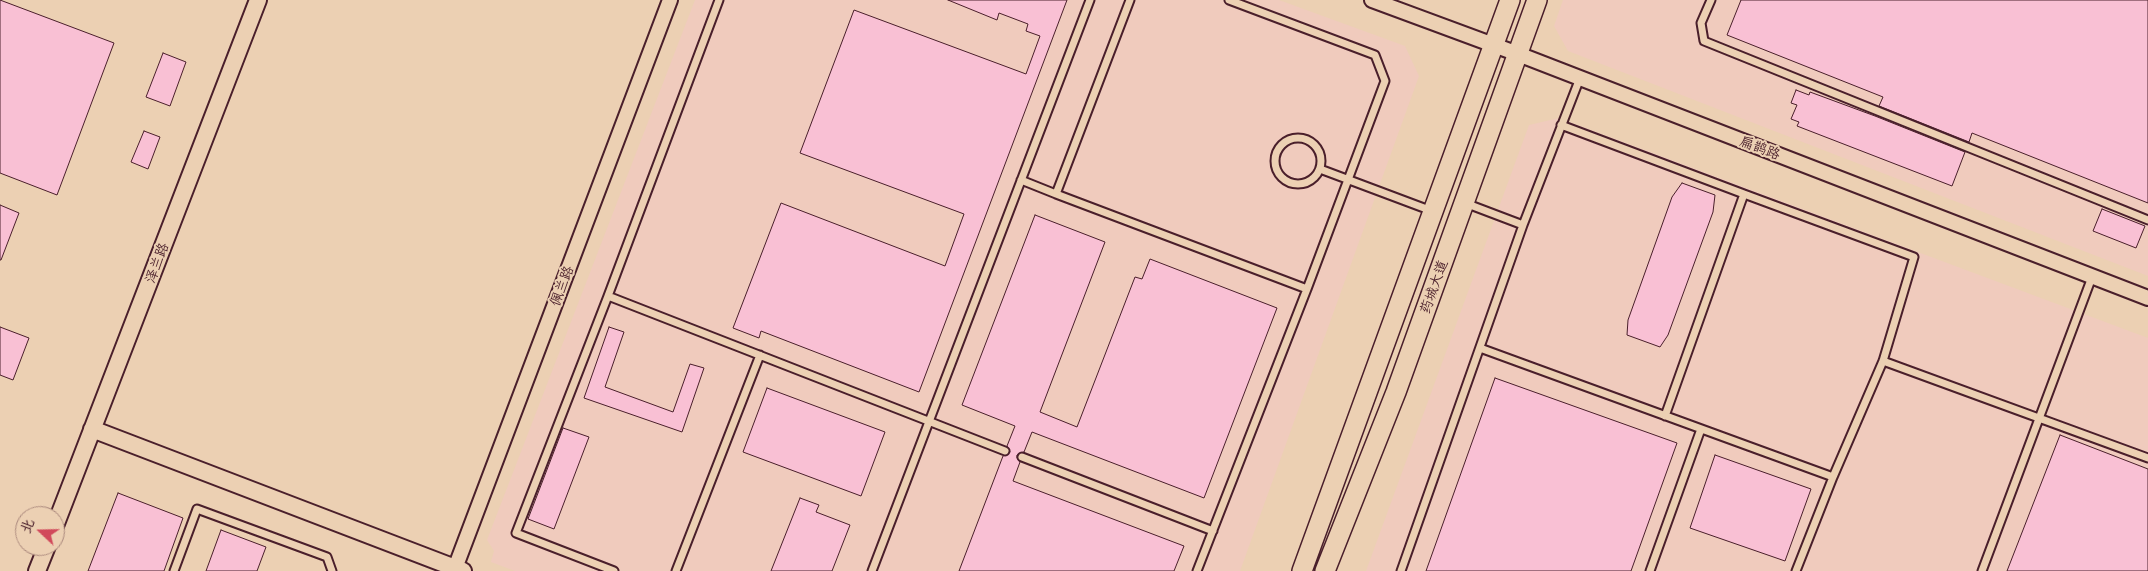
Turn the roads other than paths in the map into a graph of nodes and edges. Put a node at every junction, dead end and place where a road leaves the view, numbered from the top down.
1 (258, 0) edge
2 (670, 0) edge
3 (719, 0) edge
4 (1090, 0) edge
5 (1130, 0) edge
6 (1229, 0) edge
7 (1372, 0) edge
8 (1510, 0) edge
9 (1537, 0) edge
10 (1711, 0) edge
11 (1494, 46) junction
12 (1518, 54) junction
13 (1580, 78) junction
14 (1561, 125) junction
15 (1320, 169) junction
16 (1347, 179) junction
17 (1021, 180) junction
18 (1056, 194) junction
19 (1744, 194) junction
20 (1464, 203) junction
21 (1434, 212) junction
22 (2148, 220) edge
23 (1523, 225) junction
24 (2092, 277) junction
25 (1307, 289) junction
26 (608, 296) junction
27 (2148, 298) edge
28 (1480, 348) junction
29 (760, 355) junction
30 (1883, 361) junction
31 (1665, 416) junction
32 (2038, 417) junction
33 (929, 421) junction
34 (92, 429) junction
35 (1701, 429) junction
36 (1005, 451) dead end
37 (1022, 457) dead end
38 (2148, 458) edge
39 (1833, 478) junction
40 (63, 506) edge
41 (1213, 531) junction
42 (43, 556) edge
43 (458, 570) edge
44 (37, 571) edge
45 (174, 571) edge
46 (332, 571) edge
47 (614, 571) edge
48 (676, 571) edge
49 (872, 571) edge
50 (1197, 571) edge
51 (1302, 571) edge
52 (1325, 571) edge
53 (1401, 571) edge
54 (1650, 571) edge
55 (1796, 571) edge
56 (1982, 571) edge

1 - 34 street, 泽兰路
2 - 43 street, 佩兰路
3 - 26 lane
4 - 17 lane
5 - 18 lane
6 - 16 lane
7 - 11 street, 扁鹊路
8 - 11 main road, 药城大道
9 - 12 main road, 药城大道
10 - 22 lane
11 - 12 street, 扁鹊路
11 - 21 main road, 药城大道
12 - 13 street, 扁鹊路
12 - 20 main road, 药城大道
13 - 14 lane
13 - 24 street, 扁鹊路
14 - 19 lane
14 - 23 lane
15 - 15 lane
15 - 16 lane
16 - 21 lane
16 - 25 lane
17 - 18 lane
17 - 33 lane
18 - 25 lane
19 - 30 lane
19 - 31 lane
20 - 23 lane
20 - 52 main road, 药城大道
21 - 51 main road, 药城大道
23 - 28 lane
24 - 27 street, 扁鹊路
24 - 32 lane
25 - 41 lane
26 - 29 lane
26 - 47 lane
28 - 31 lane
28 - 53 lane
29 - 33 lane
29 - 48 lane
30 - 32 lane
30 - 39 lane
31 - 35 lane
32 - 38 lane
32 - 56 lane
33 - 36 lane
33 - 49 lane
34 - 40 street, 泽兰路
34 - 43 street
35 - 39 lane
35 - 54 lane
37 - 41 lane
39 - 55 lane
41 - 50 lane
42 - 44 street
45 - 46 lane

